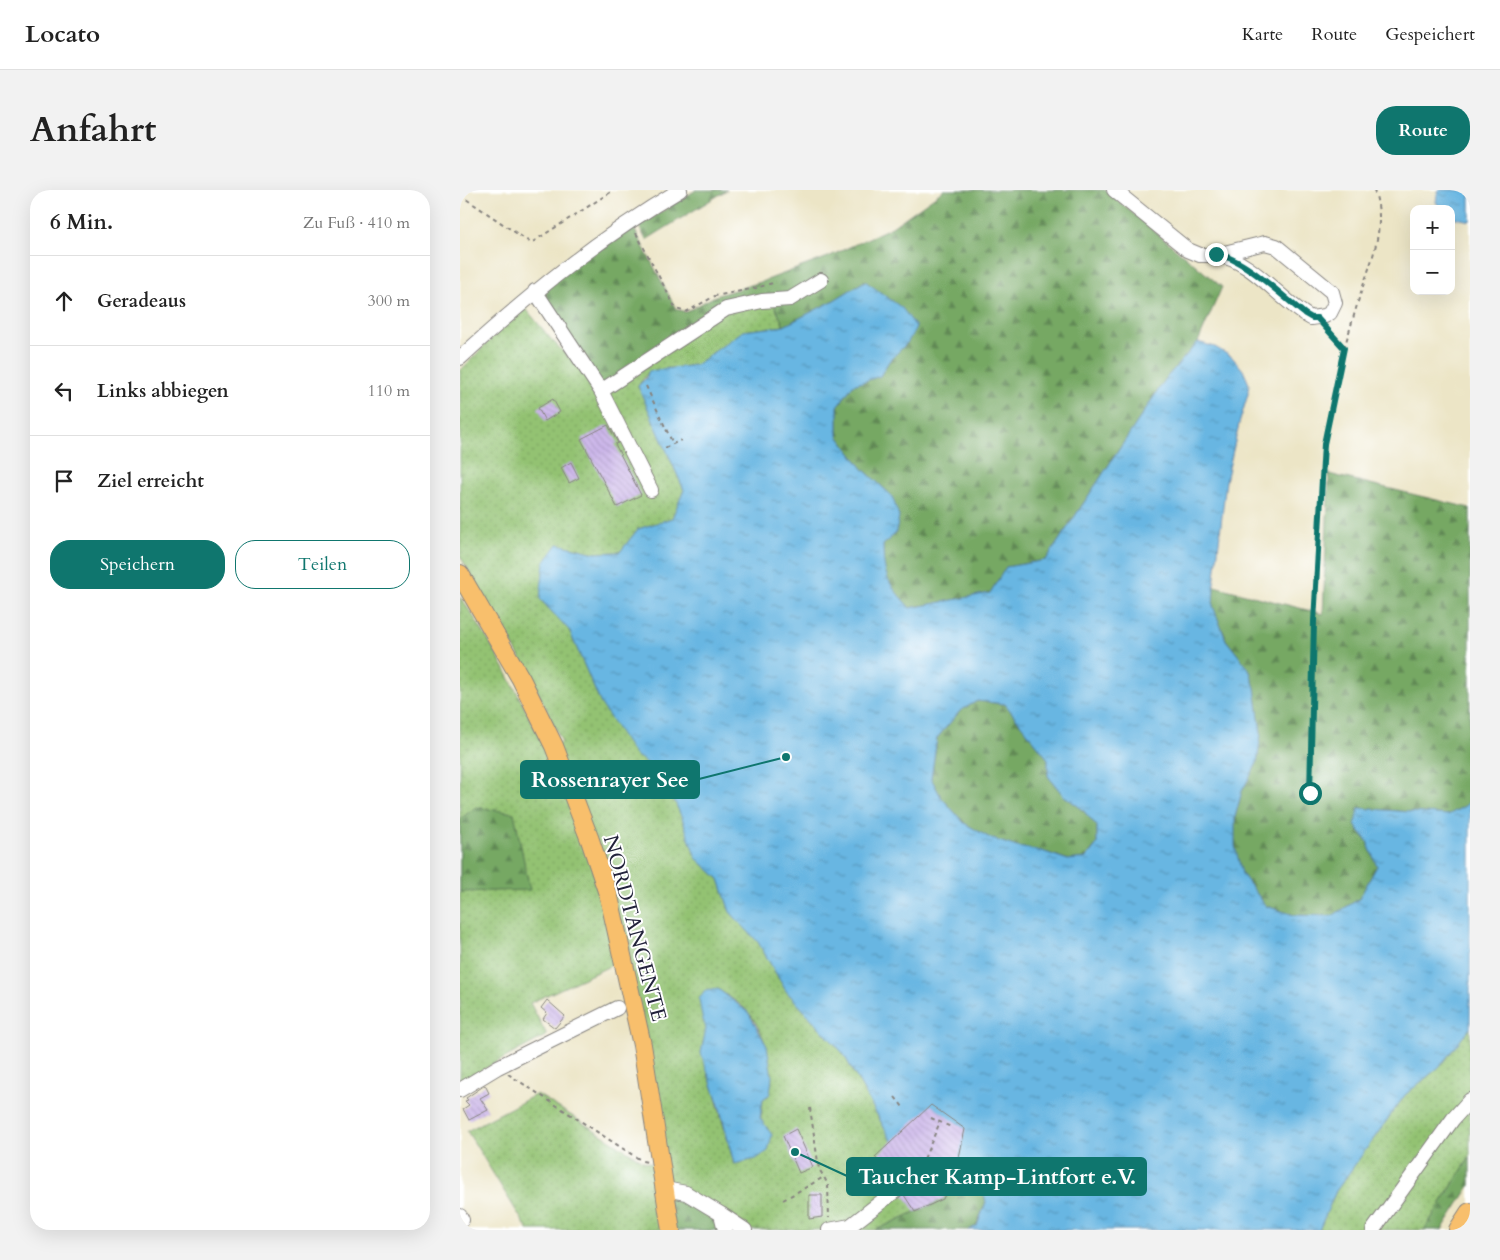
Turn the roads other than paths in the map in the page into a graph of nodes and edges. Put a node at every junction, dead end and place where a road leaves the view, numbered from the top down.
1 (680, 190) edge
2 (1114, 190) edge
3 (1216, 254) junction
4 (821, 280) dead end
5 (536, 291) junction
6 (460, 358) edge
7 (600, 390) junction
8 (651, 490) dead end
9 (460, 574) edge
10 (617, 1008) dead end
11 (460, 1090) edge
12 (1470, 1100) edge
13 (899, 1188) dead end
14 (665, 1189) junction
15 (721, 1214) junction
16 (460, 1216) edge
17 (460, 1221) edge
18 (829, 1226) edge
19 (671, 1230) edge
20 (725, 1230) edge
21 (745, 1230) edge
22 (1373, 1230) edge

1 - 5 street
2 - 3 street
3 - 3 street
4 - 7 street
5 - 6 street
5 - 7 street
7 - 8 street
9 - 14 main road, NORDTANGENTE
10 - 11 street
12 - 22 street
13 - 18 street
14 - 15 street
14 - 19 main road, NORDTANGENTE
15 - 20 street
15 - 21 street
16 - 17 street

